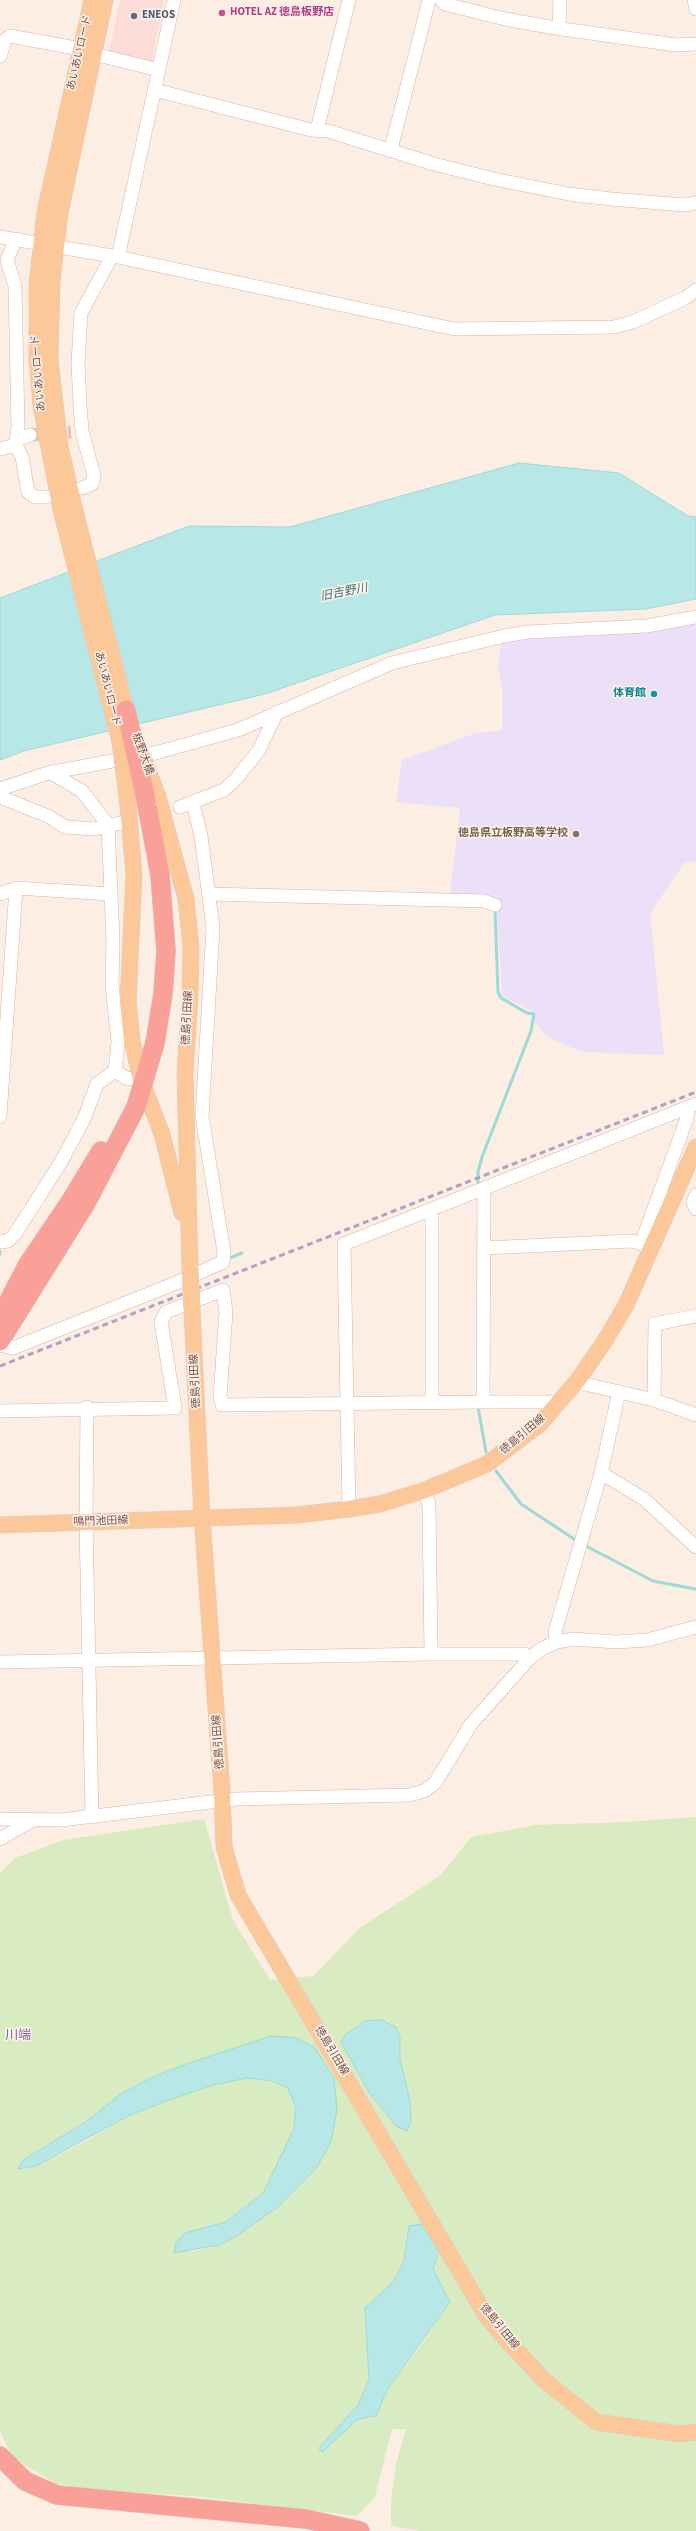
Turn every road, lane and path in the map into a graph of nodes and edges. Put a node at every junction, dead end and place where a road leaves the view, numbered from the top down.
1 (92, 0) edge
2 (105, 0) edge
3 (174, 0) edge
4 (349, 0) edge
5 (429, 0) edge
6 (441, 0) edge
7 (560, 0) edge
8 (694, 0) edge
9 (696, 9) edge
10 (559, 28) junction
11 (2, 39) edge
12 (696, 44) edge
13 (88, 51) junction
14 (0, 56) edge
15 (159, 70) junction
16 (155, 90) junction
17 (317, 130) junction
18 (391, 150) junction
19 (696, 203) edge
20 (0, 237) edge
21 (16, 239) junction
22 (48, 245) junction
23 (115, 257) junction
24 (696, 290) edge
25 (21, 440) junction
26 (0, 449) edge
27 (82, 488) dead end
28 (46, 497) dead end
29 (67, 509) junction
30 (696, 617) edge
31 (126, 710) joint
32 (277, 712) junction
33 (120, 742) joint
34 (51, 773) junction
35 (0, 788) edge
36 (0, 797) edge
37 (142, 801) junction
38 (115, 824) junction
39 (16, 888) junction
40 (0, 894) edge
41 (110, 894) junction
42 (210, 894) junction
43 (495, 905) dead end
44 (115, 1071) junction
45 (203, 1072) junction
46 (185, 1073) junction
47 (136, 1094) junction
48 (692, 1106) edge
49 (0, 1116) edge
50 (696, 1147) edge
51 (480, 1190) junction
52 (696, 1195) edge
53 (696, 1209) edge
54 (432, 1218) dead end
55 (0, 1242) edge
56 (189, 1244) junction
57 (647, 1246) junction
58 (484, 1248) junction
59 (696, 1316) edge
60 (3, 1328) edge
61 (0, 1345) edge
62 (578, 1380) junction
63 (619, 1392) junction
64 (654, 1400) junction
65 (483, 1402) junction
66 (432, 1403) junction
67 (347, 1404) junction
68 (557, 1405) junction
69 (87, 1408) junction
70 (0, 1411) edge
71 (696, 1415) edge
72 (601, 1473) junction
73 (425, 1490) junction
74 (349, 1509) junction
75 (202, 1518) junction
76 (86, 1522) junction
77 (0, 1525) edge
78 (696, 1547) edge
79 (696, 1627) edge
80 (557, 1642) junction
81 (431, 1654) junction
82 (213, 1658) junction
83 (530, 1658) junction
84 (88, 1660) junction
85 (0, 1662) edge
86 (223, 1800) junction
87 (92, 1817) junction
88 (0, 1819) edge
89 (33, 1820) junction
90 (0, 1839) edge
91 (696, 2432) edge
92 (0, 2456) edge
93 (360, 2531) edge

1 - 13 main road, あいあいロード
2 - 13 main road, あいあいロード
3 - 15 street
4 - 17 street
5 - 18 street
6 - 10 street
7 - 10 street
8 - 9 street
10 - 12 street
11 - 13 street
11 - 14 street
13 - 15 street
13 - 22 main road, あいあいロード
15 - 16 street
16 - 17 street
16 - 23 street
17 - 18 street
18 - 19 street
20 - 21 street
21 - 22 street
21 - 25 street
22 - 23 street
22 - 29 main road, あいあいロード
23 - 24 street
23 - 27 street
25 - 26 street
25 - 28 street
29 - 31 main road, あいあいロード
29 - 33 main road, あいあいロード
30 - 32 street
31 - 37 highway, bridge
32 - 34 street
32 - 42 street
33 - 37 highway, bridge
34 - 35 street
34 - 38 street
36 - 38 street
37 - 46 main road, 徳島引田線
37 - 47 main road, 徳島引田線
37 - 47 highway
38 - 41 street
39 - 40 street
39 - 41 street
39 - 49 street
41 - 44 street
42 - 43 street
42 - 45 street
44 - 47 street
44 - 55 street
45 - 46 street
45 - 61 street
46 - 56 main road, 徳島引田線
47 - 56 main road, 徳島引田線
47 - 60 highway
48 - 51 street
48 - 57 street
50 - 57 main road, 徳島引田線
51 - 58 street
51 - 67 street
52 - 53 street
54 - 66 street
56 - 75 main road, 徳島引田線, bridge
57 - 58 street
57 - 62 main road, 徳島引田線
58 - 65 street
59 - 64 street
62 - 63 street
62 - 68 main road, 徳島引田線
63 - 64 street
63 - 72 street
64 - 71 street
65 - 66 street
65 - 68 street
66 - 67 street
67 - 69 street
67 - 74 street
68 - 73 main road, 徳島引田線
69 - 70 street
69 - 76 street
72 - 78 street
72 - 80 street
73 - 74 main road, 徳島引田線
73 - 81 street
74 - 75 main road, 徳島引田線
75 - 76 main road, 鳴門池田線
75 - 82 main road, 徳島引田線
76 - 77 main road, 鳴門池田線
76 - 84 street
79 - 80 street
80 - 83 street
81 - 82 street
81 - 83 street
82 - 84 street
82 - 86 main road, 徳島引田線
83 - 86 street
84 - 85 street
84 - 87 street
86 - 87 street
86 - 91 main road, 徳島引田線
87 - 89 street
88 - 89 street
89 - 90 street
92 - 93 highway

